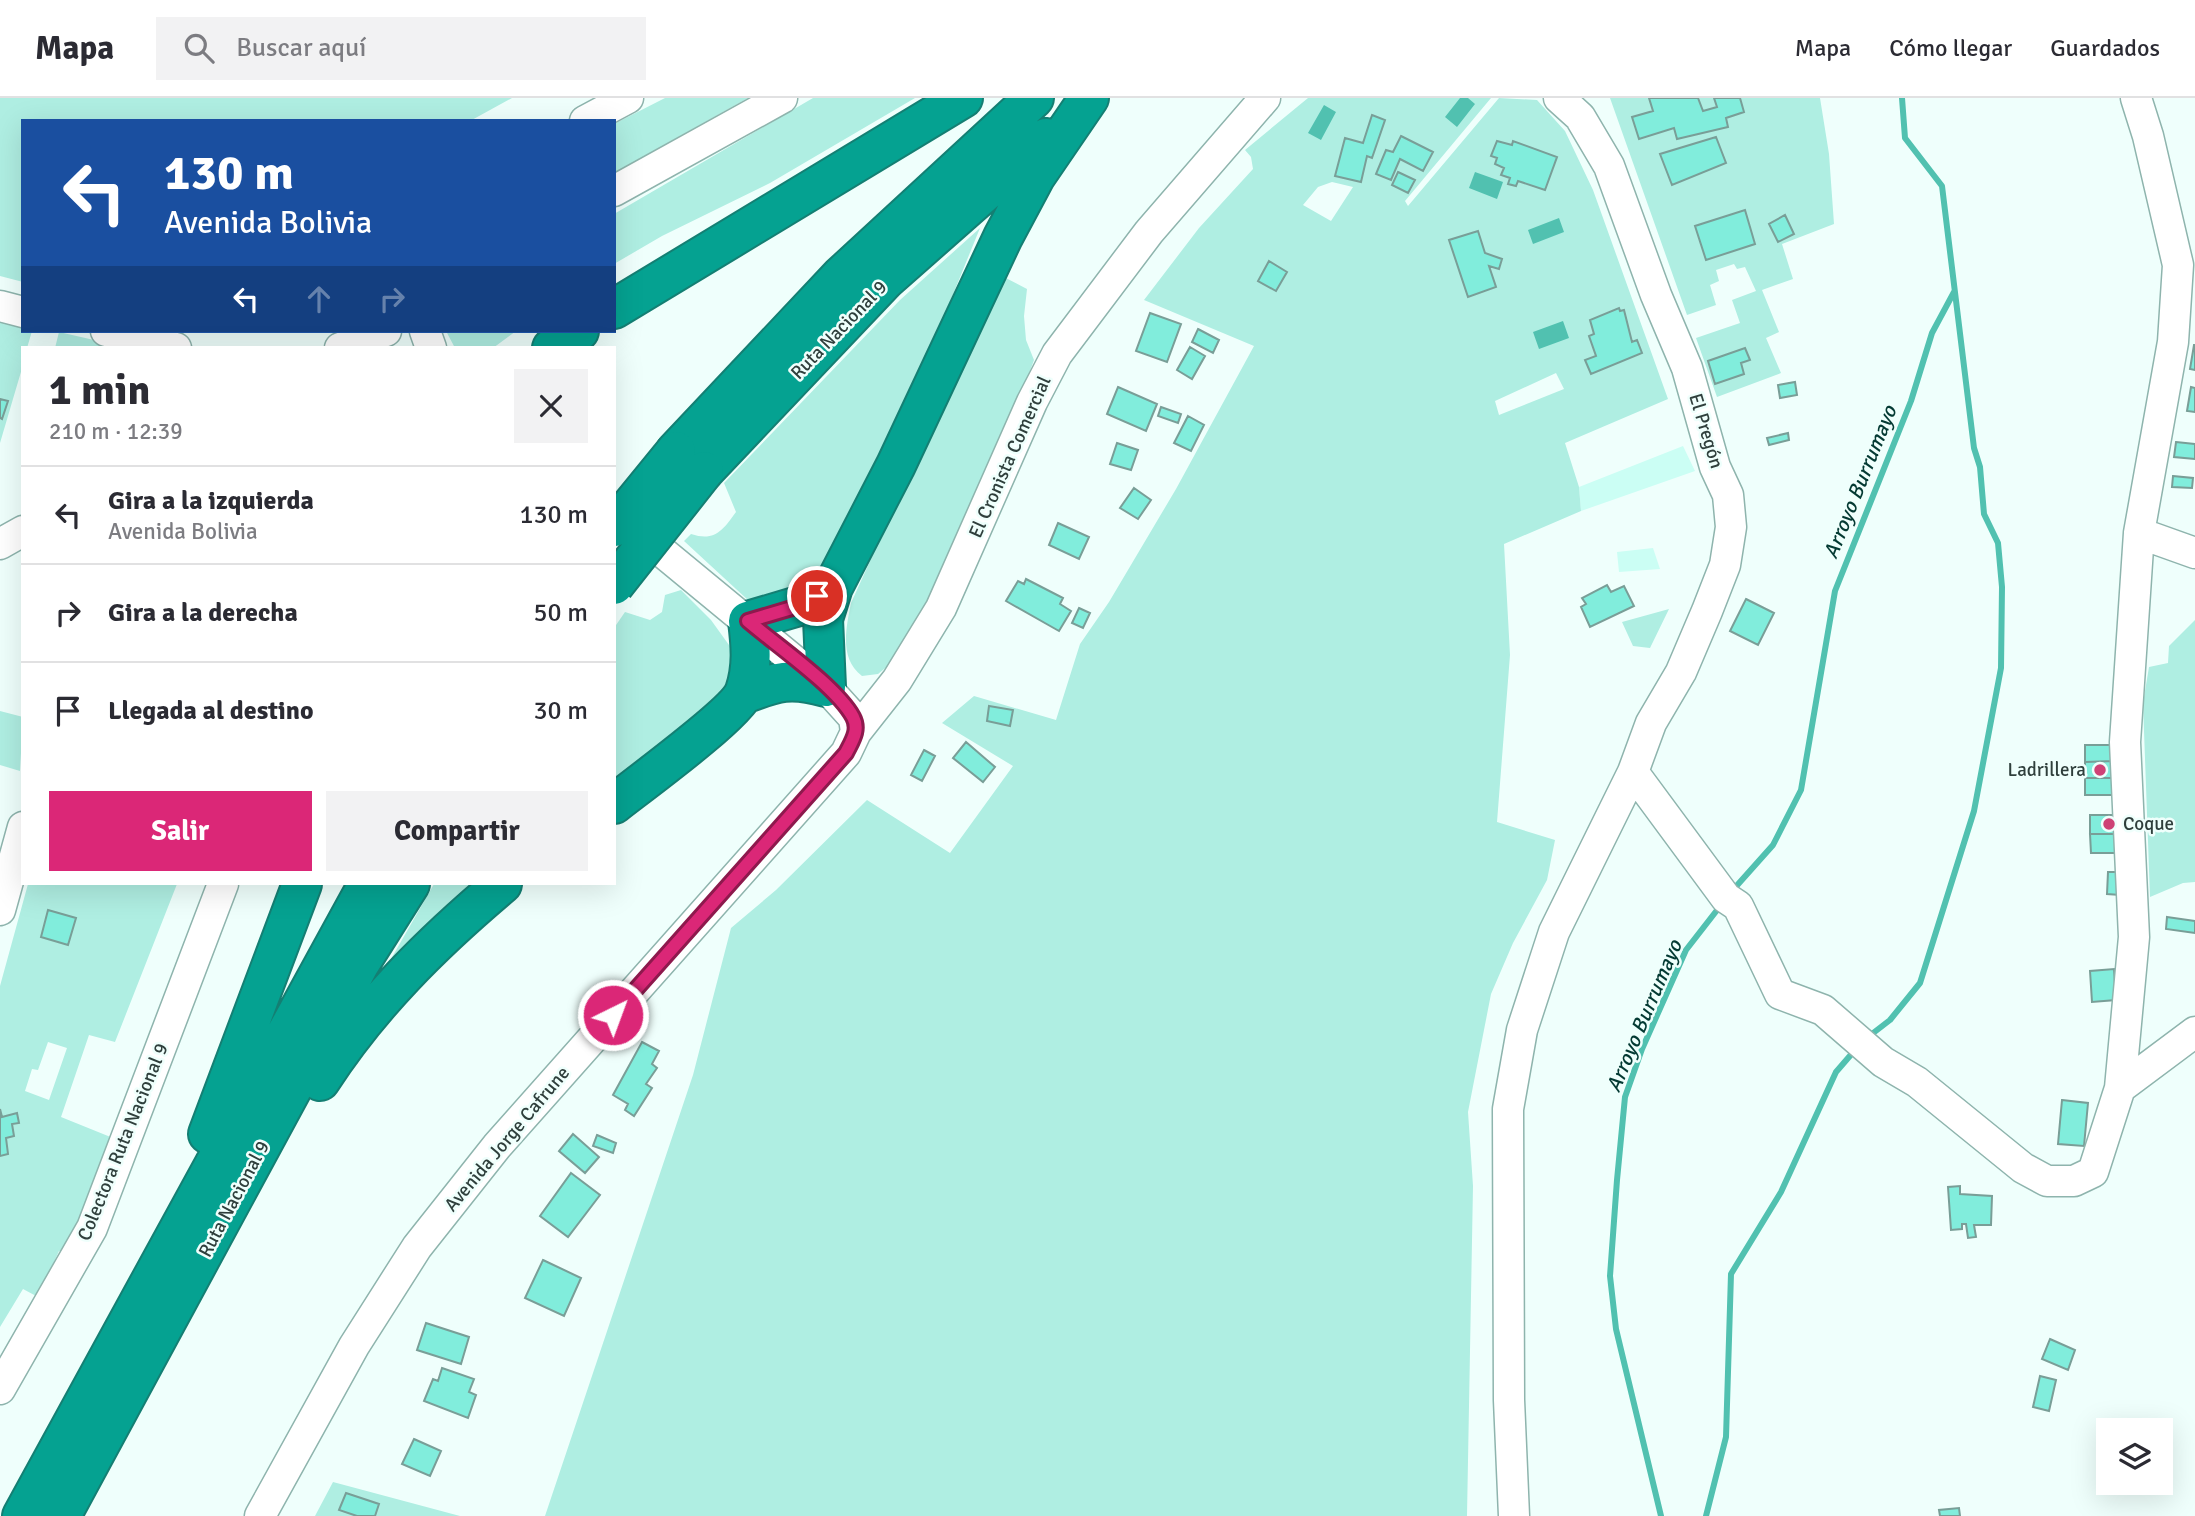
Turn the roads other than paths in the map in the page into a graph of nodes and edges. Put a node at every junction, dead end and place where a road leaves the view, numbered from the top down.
1 (628, 98) edge
2 (782, 98) edge
3 (963, 98) edge
4 (1034, 98) edge
5 (1089, 98) edge
6 (1265, 98) edge
7 (1559, 98) edge
8 (2136, 98) edge
9 (589, 119) edge
10 (616, 190) edge
11 (0, 306) edge
12 (616, 308) edge
13 (21, 311) edge
14 (114, 333) edge
15 (169, 346) edge
16 (690, 461) junction
17 (616, 515) edge
18 (616, 525) edge
19 (21, 532) edge
20 (2139, 533) junction
21 (0, 544) edge
22 (2195, 553) edge
23 (616, 582) edge
24 (833, 587) junction
25 (748, 621) junction
26 (826, 687) junction
27 (744, 694) junction
28 (856, 733) junction
29 (1633, 772) junction
30 (616, 802) edge
31 (13, 840) edge
32 (223, 885) edge
33 (302, 885) edge
34 (367, 885) edge
35 (409, 885) edge
36 (501, 885) edge
37 (0, 910) edge
38 (2195, 1031) edge
39 (2120, 1088) junction
40 (182, 1295) junction
41 (104, 1364) junction
42 (0, 1389) edge
43 (22, 1516) edge
44 (61, 1516) edge
45 (260, 1516) edge
46 (1514, 1516) edge

1 - 9 street
2 - 10 street
3 - 12 highway
4 - 16 highway, Ruta Nacional 9
5 - 16 highway, Ruta Nacional 9
5 - 24 highway
6 - 28 street, El Cronista Comercial
7 - 29 street, El Pregón
8 - 20 street
11 - 13 street
14 - 15 street
16 - 18 highway, Ruta Nacional 9, bridge
16 - 23 highway, Ruta Nacional 9, bridge
17 - 25 street
19 - 21 street
20 - 22 street
20 - 39 street
24 - 25 highway
24 - 26 highway
25 - 26 street
25 - 27 highway
26 - 27 highway
26 - 28 street
27 - 30 highway
28 - 45 street, Avenida Jorge Cafrune
29 - 39 street
29 - 46 street, El Pregón
31 - 37 street
32 - 42 street, Colectora Ruta Nacional 9
33 - 41 highway
34 - 41 highway, Ruta Nacional 9
35 - 40 highway, Ruta Nacional 9
36 - 40 highway
38 - 39 street
40 - 44 highway, Ruta Nacional 9
41 - 43 highway, Ruta Nacional 9

